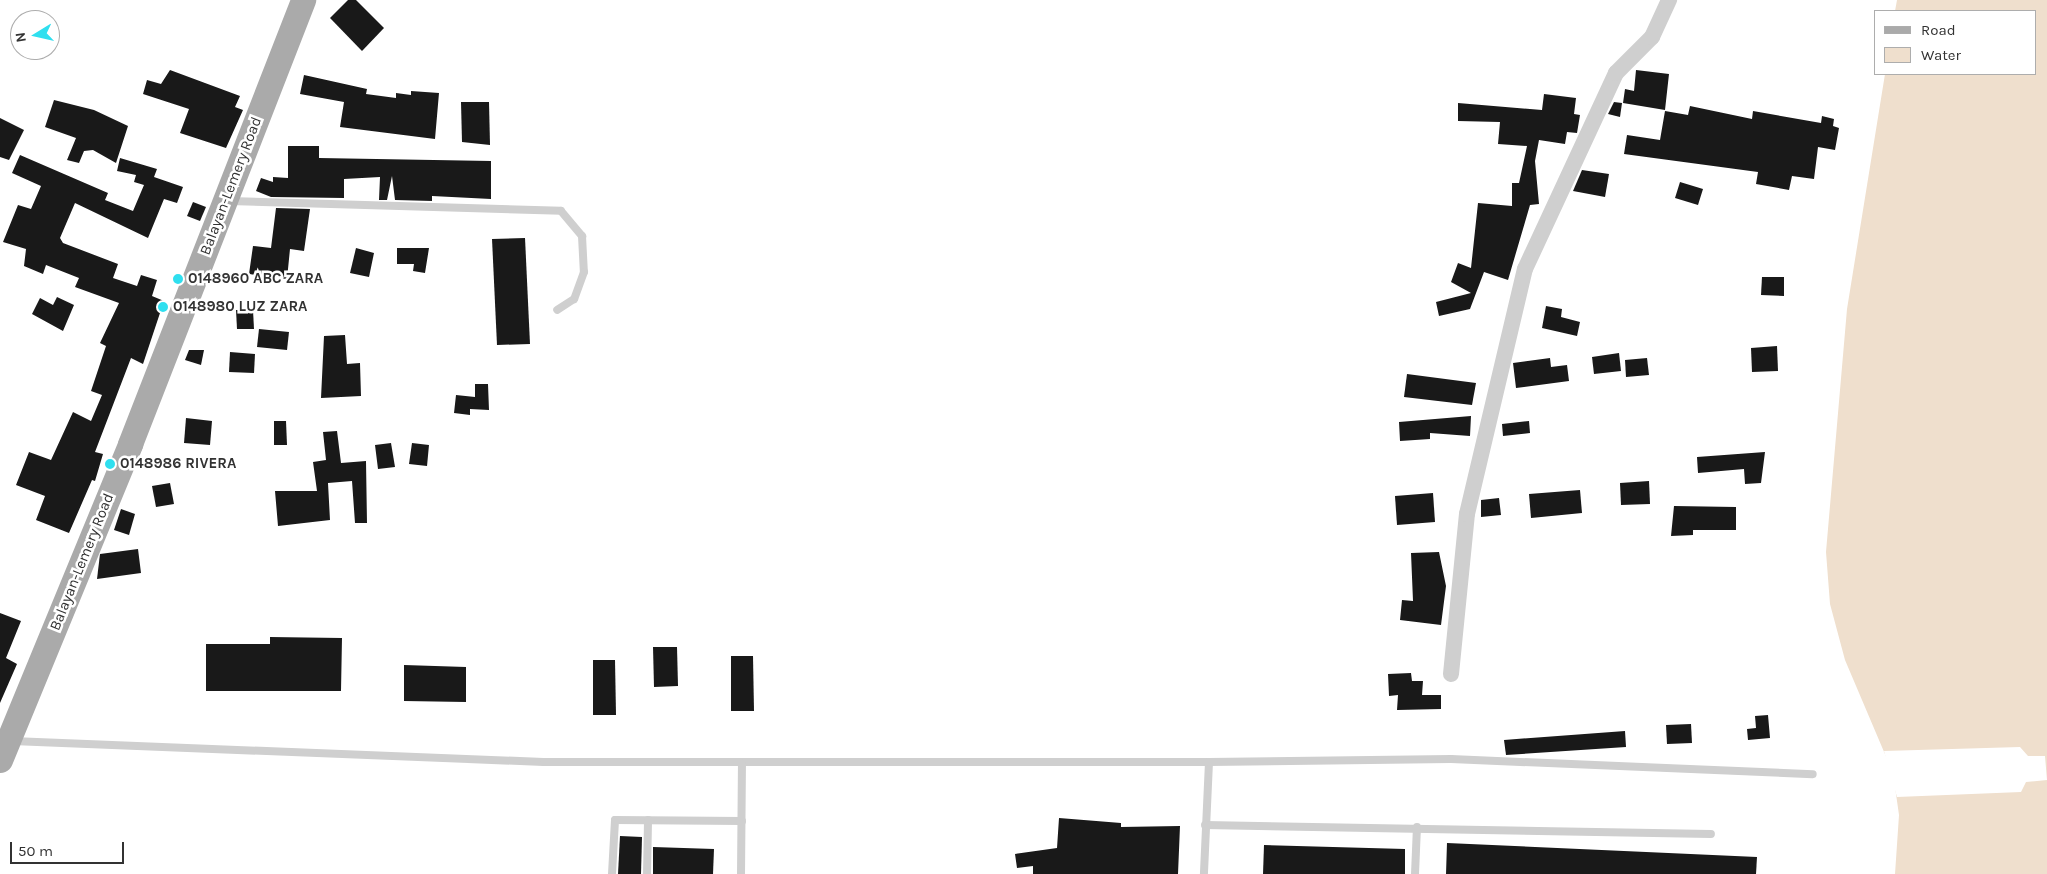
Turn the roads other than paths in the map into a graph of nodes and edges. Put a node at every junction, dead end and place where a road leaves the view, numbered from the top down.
1 (303, 0) edge
2 (1669, 0) edge
3 (225, 201) junction
4 (557, 310) dead end
5 (1451, 674) dead end
6 (4, 751) edge
7 (1209, 762) junction
8 (742, 763) junction
9 (1812, 774) dead end
10 (648, 820) junction
11 (742, 821) junction
12 (1205, 825) junction
13 (1417, 827) junction
14 (1711, 834) dead end
15 (612, 874) edge
16 (647, 874) edge
17 (741, 874) edge
18 (1204, 874) edge
19 (1415, 874) edge

1 - 3 main road, Balayan-Lemery Road
2 - 5 street
3 - 4 lane
3 - 6 main road, Balayan-Lemery Road
6 - 8 lane
7 - 8 lane
7 - 9 lane
7 - 12 lane
8 - 11 lane
10 - 11 lane
10 - 15 lane
10 - 16 lane
11 - 17 lane
12 - 13 lane
12 - 18 lane
13 - 14 lane
13 - 19 lane

